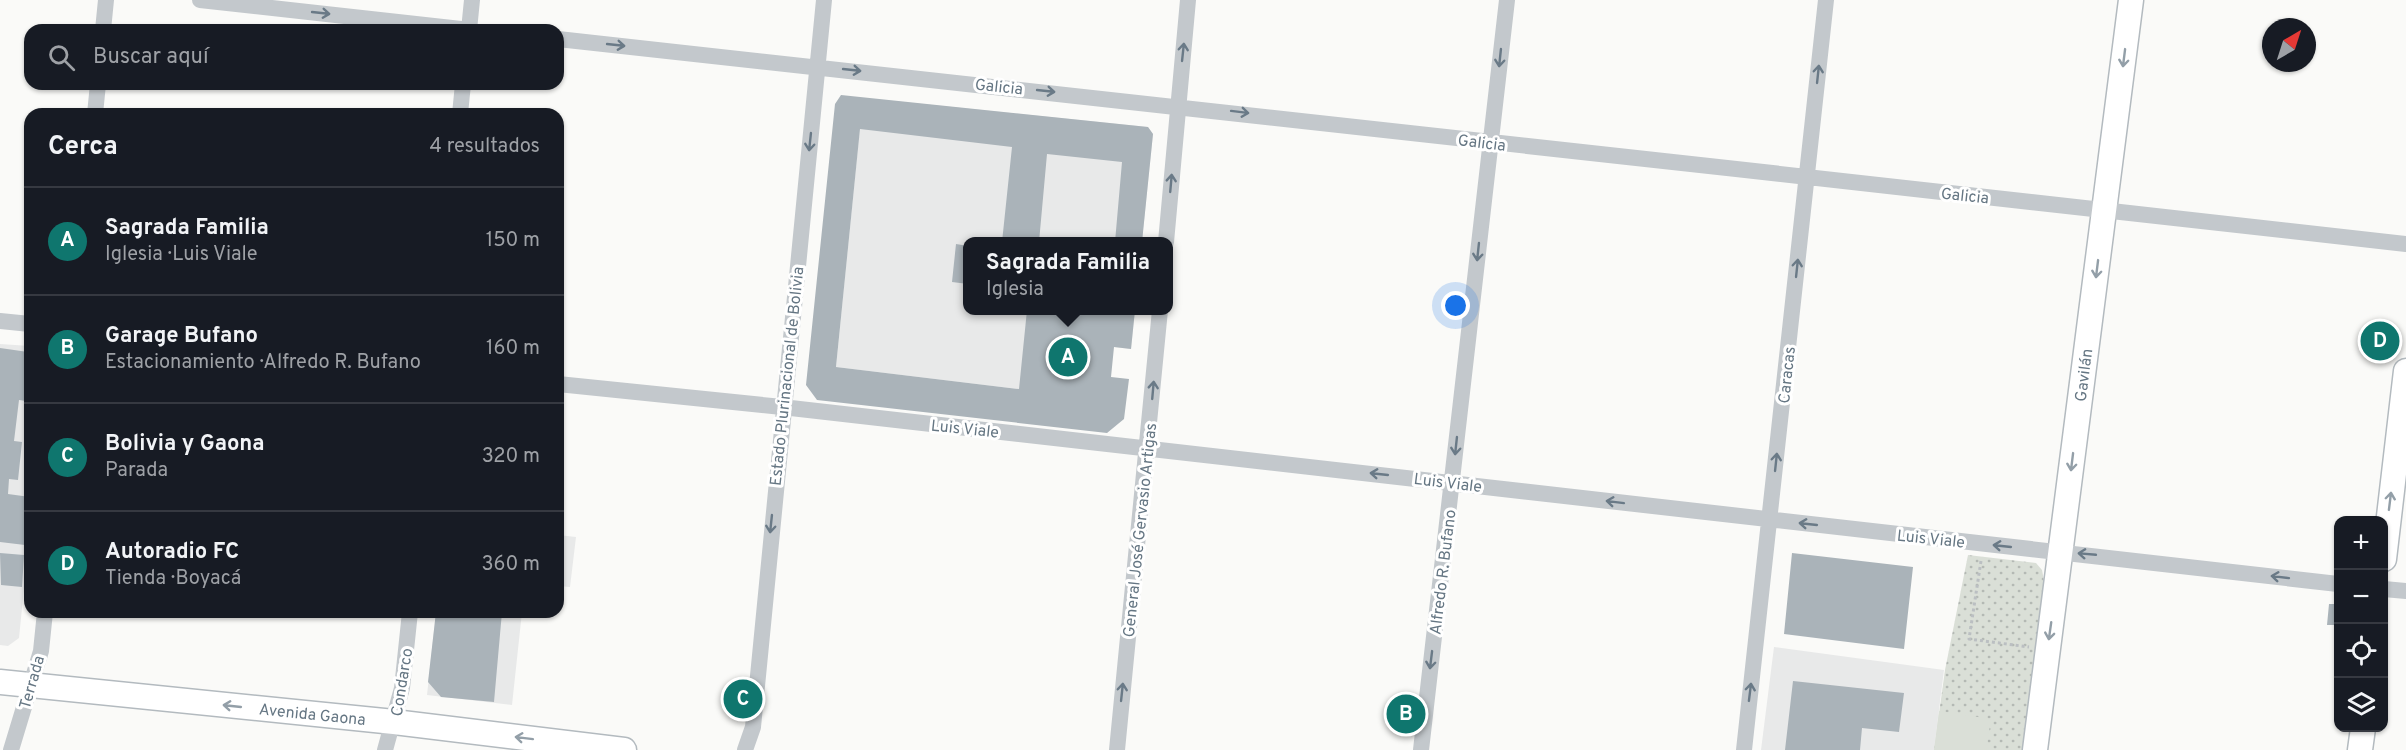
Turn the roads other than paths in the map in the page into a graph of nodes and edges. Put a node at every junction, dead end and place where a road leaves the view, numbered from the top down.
1 (106, 0) edge
2 (200, 0) edge
3 (472, 0) edge
4 (824, 0) edge
5 (1188, 0) edge
6 (1507, 0) edge
7 (1826, 0) edge
8 (2131, 0) edge
9 (288, 5) edge
10 (104, 24) edge
11 (426, 24) edge
12 (470, 24) edge
13 (564, 40) edge
14 (817, 66) junction
15 (97, 90) edge
16 (462, 90) edge
17 (1178, 105) junction
18 (96, 108) edge
19 (461, 108) edge
20 (1491, 143) junction
21 (1807, 178) junction
22 (2104, 211) junction
23 (1166, 237) edge
24 (2406, 244) edge
25 (1160, 315) edge
26 (0, 321) edge
27 (24, 323) edge
28 (2406, 371) edge
29 (564, 385) edge
30 (782, 407) junction
31 (1148, 448) junction
32 (1452, 483) junction
33 (1770, 520) junction
34 (2388, 525) edge
35 (2060, 552) junction
36 (2334, 584) edge
37 (2388, 589) edge
38 (2406, 591) edge
39 (44, 618) edge
40 (409, 618) edge
41 (0, 682) edge
42 (31, 686) junction
43 (394, 722) junction
44 (2362, 732) edge
45 (11, 750) edge
46 (385, 750) edge
47 (624, 750) edge
48 (745, 750) edge
49 (1116, 750) edge
50 (1421, 750) edge
51 (1744, 750) edge
52 (2034, 750) edge
53 (2360, 750) edge

1 - 10 street
2 - 9 street
3 - 12 street
4 - 14 street, Estado Plurinacional de Bolivia
17 -> 5 street
6 -> 20 street, Alfredo R. Bufano
21 -> 7 street, Caracas
8 -> 22 street, Gavilán
9 -> 11 street
13 -> 14 street, Galicia
14 -> 17 street, Galicia
14 -> 30 street, Estado Plurinacional de Bolivia
15 - 18 street
16 - 19 street
17 -> 20 street, Galicia
23 -> 17 street
20 - 21 street, Galicia
20 -> 32 street, Alfredo R. Bufano
21 - 22 street, Galicia
33 -> 21 street, Caracas
22 - 24 street, Galicia
22 -> 35 street, Gavilán
31 -> 25 street, General José Gervasio Artigas
26 - 27 street
34 -> 28 street
29 - 30 street, Luis Viale
30 - 31 street, Luis Viale
30 -> 48 street, Estado Plurinacional de Bolivia
32 -> 31 street, Luis Viale
49 -> 31 street, General José Gervasio Artigas
33 -> 32 street, Luis Viale
32 -> 50 street, Alfredo R. Bufano
35 -> 33 street, Luis Viale
51 -> 33 street, Caracas
36 -> 35 street, Luis Viale
35 -> 52 street, Gavilán
37 - 38 street
39 - 42 street, Terrada
40 - 43 street, Condarco
41 - 42 street, Avenida Gaona
43 -> 42 street, Avenida Gaona
42 - 45 street, Terrada
43 - 46 street, Condarco
47 -> 43 street, Avenida Gaona
44 - 53 street

